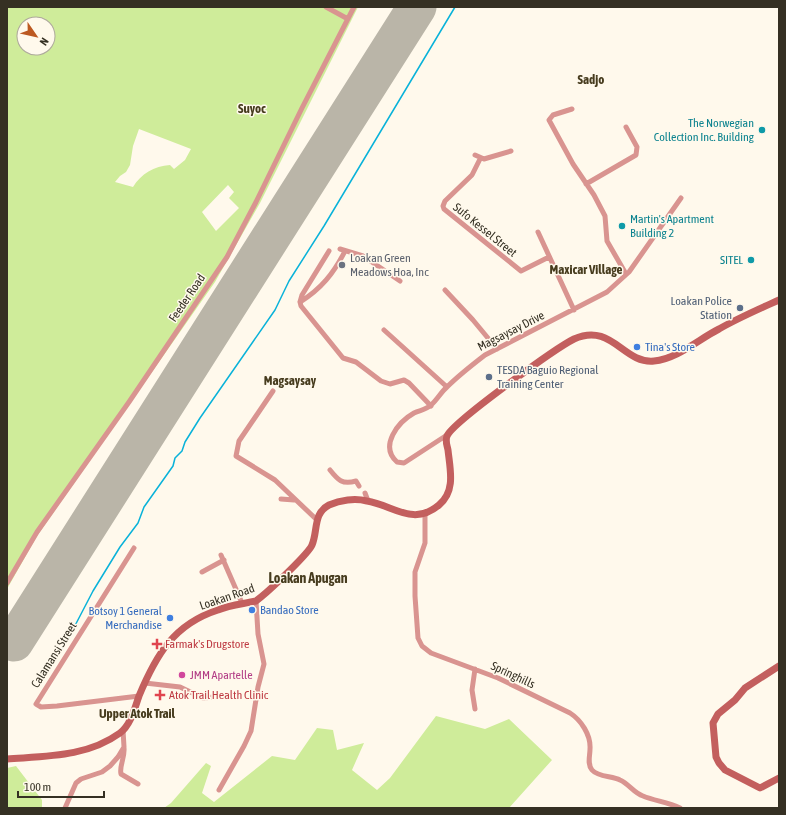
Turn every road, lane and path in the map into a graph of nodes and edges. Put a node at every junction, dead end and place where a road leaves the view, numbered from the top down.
1 (326, 7) edge
2 (354, 7) edge
3 (348, 19) junction
4 (572, 109) dead end
5 (626, 127) dead end
6 (511, 151) dead end
7 (586, 184) junction
8 (681, 198) dead end
9 (538, 232) dead end
10 (329, 251) dead end
11 (549, 257) junction
12 (626, 274) junction
13 (400, 281) dead end
14 (445, 290) dead end
15 (779, 300) edge
16 (300, 302) junction
17 (574, 310) junction
18 (384, 330) dead end
19 (497, 349) junction
20 (447, 387) junction
21 (273, 391) dead end
22 (431, 406) junction
23 (448, 435) junction
24 (330, 470) dead end
25 (359, 486) dead end
26 (365, 493) dead end
27 (281, 499) dead end
28 (294, 500) junction
29 (368, 500) junction
30 (425, 514) junction
31 (317, 520) junction
32 (134, 548) dead end
33 (221, 555) dead end
34 (224, 560) junction
35 (202, 572) dead end
36 (7, 582) edge
37 (256, 601) junction
38 (242, 604) junction
39 (779, 666) edge
40 (475, 669) junction
41 (145, 683) junction
42 (139, 696) junction
43 (214, 697) dead end
44 (475, 709) dead end
45 (123, 730) junction
46 (124, 746) junction
47 (7, 759) edge
48 (779, 778) edge
49 (138, 784) dead end
50 (218, 790) dead end
51 (65, 808) edge
52 (680, 808) edge

1 - 3 street
2 - 3 street, Feeder Road
3 - 36 street, Feeder Road
4 - 7 street
5 - 7 street
6 - 11 street, Sufo Kessel Street
7 - 12 street
8 - 12 street, Magsaysay Drive
9 - 11 street
10 - 16 street
11 - 17 street
12 - 17 street, Magsaysay Drive
13 - 16 street
14 - 19 street
15 - 23 main road
16 - 22 street
17 - 19 street, Magsaysay Drive
18 - 20 street
19 - 20 street, Magsaysay Drive
20 - 22 street, Magsaysay Drive
21 - 28 street
22 - 23 street, Magsaysay Drive
23 - 30 main road
24 - 25 street
26 - 29 street
27 - 28 street
28 - 31 street
29 - 30 main road
29 - 31 main road
30 - 40 street, Springhills
31 - 37 main road, Loakan Road
32 - 42 street, Calamansi Street
33 - 34 street
34 - 35 street
34 - 38 street
37 - 38 main road, Loakan Road
37 - 50 street
38 - 41 main road, Loakan Road
39 - 48 main road
40 - 44 street
40 - 52 street, Springhills
41 - 42 main road, Loakan Road
41 - 43 street
42 - 45 main road, Loakan Road
45 - 46 street
45 - 47 main road, Loakan Road
46 - 49 street
46 - 51 street

